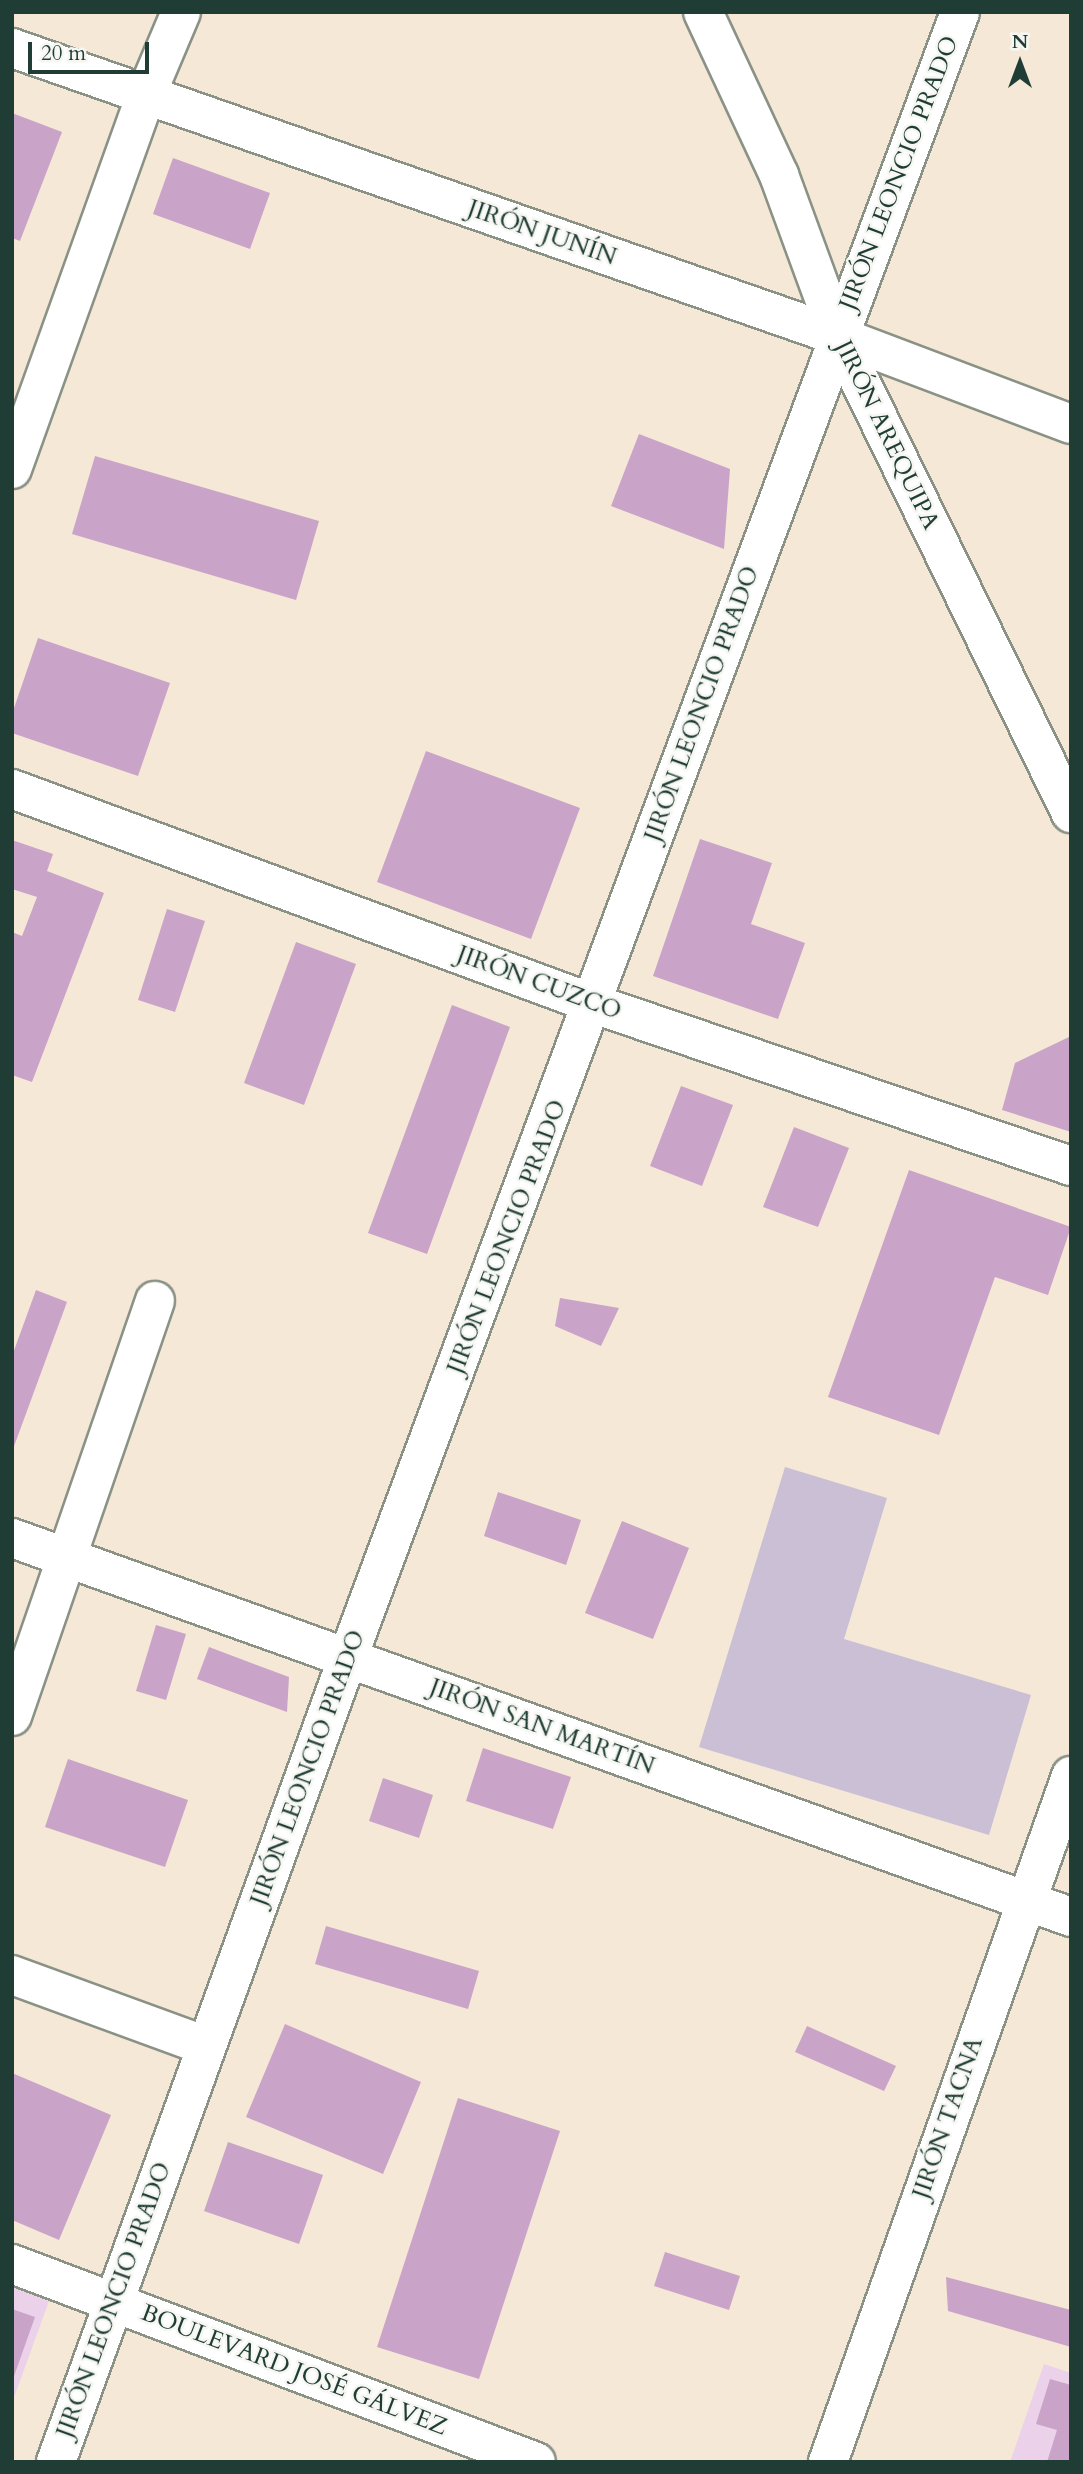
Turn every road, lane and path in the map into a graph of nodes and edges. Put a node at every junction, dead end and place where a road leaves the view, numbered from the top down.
1 (181, 12) edge
2 (703, 12) edge
3 (960, 12) edge
4 (12, 48) edge
5 (146, 95) junction
6 (838, 336) junction
7 (1071, 424) edge
8 (12, 469) edge
9 (12, 789) edge
10 (1071, 813) edge
11 (594, 1004) junction
12 (1071, 1166) edge
13 (155, 1301) dead end
14 (12, 1538) edge
15 (68, 1558) junction
16 (348, 1657) junction
17 (12, 1716) edge
18 (1071, 1776) edge
19 (1023, 1900) junction
20 (1071, 1917) edge
21 (12, 1975) edge
22 (206, 2046) junction
23 (12, 2264) edge
24 (113, 2302) junction
25 (56, 2462) edge
26 (536, 2462) edge
27 (828, 2462) edge

1 - 5 street
2 - 6 street, JIRÓN AREQUIPA
3 - 6 street, JIRÓN LEONCIO PRADO
4 - 5 street, JIRÓN JUNÍN
5 - 6 street, JIRÓN JUNÍN
5 - 8 street
6 - 7 street, JIRÓN JUNÍN
6 - 10 street, JIRÓN AREQUIPA
6 - 11 street, JIRÓN LEONCIO PRADO
9 - 11 street, JIRÓN CUZCO
11 - 12 street, JIRÓN CUZCO
11 - 16 street, JIRÓN LEONCIO PRADO
13 - 15 street
14 - 15 street, JIRÓN SAN MARTÍN
15 - 16 street, JIRÓN SAN MARTÍN
15 - 17 street
16 - 19 street, JIRÓN SAN MARTÍN
16 - 22 street, JIRÓN LEONCIO PRADO
18 - 19 street, JIRÓN TACNA
19 - 20 street, JIRÓN SAN MARTÍN
19 - 27 street, JIRÓN TACNA
21 - 22 street
22 - 24 street, JIRÓN LEONCIO PRADO
23 - 24 street, BOULEVARD JOSÉ GÁLVEZ
24 - 25 street, JIRÓN LEONCIO PRADO
24 - 26 street, BOULEVARD JOSÉ GÁLVEZ

